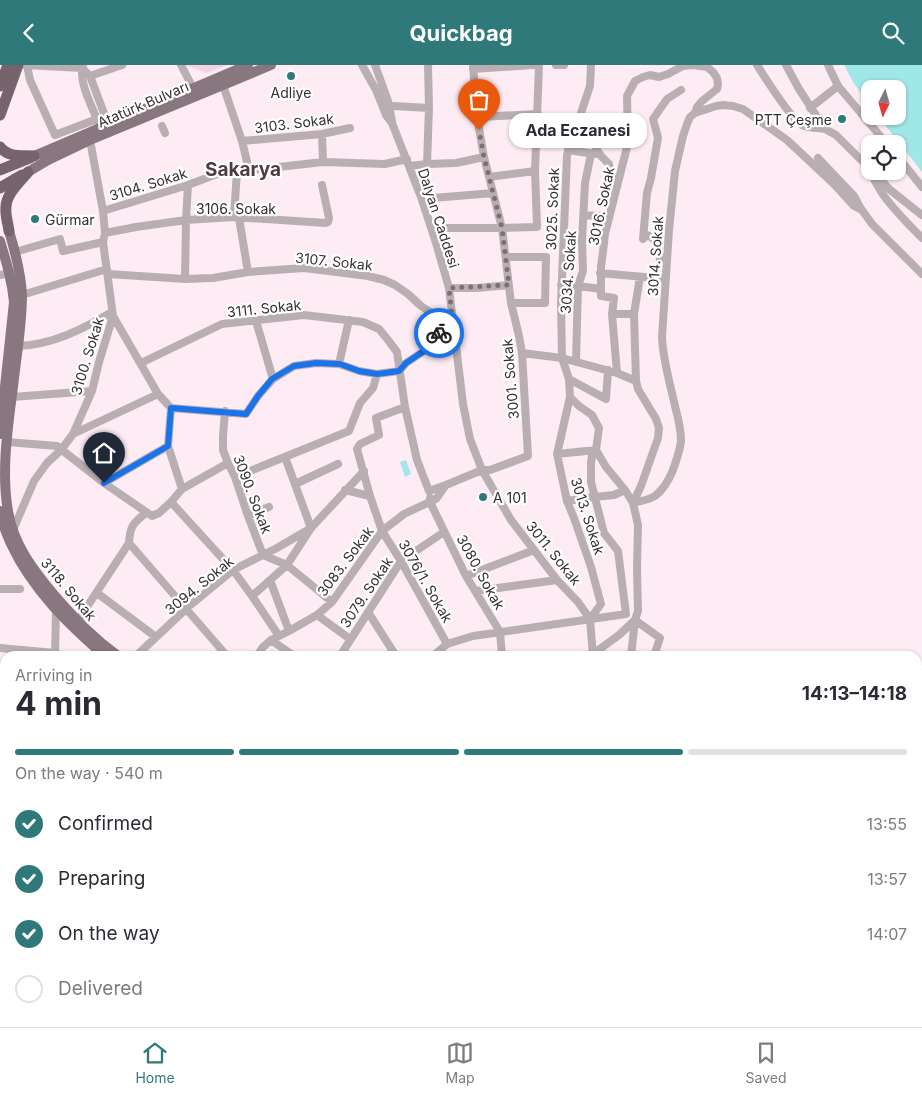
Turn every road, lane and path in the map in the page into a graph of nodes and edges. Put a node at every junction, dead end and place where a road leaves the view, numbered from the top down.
1 (8, 65) edge
2 (18, 65) edge
3 (26, 65) edge
4 (122, 65) edge
5 (181, 65) edge
6 (248, 65) edge
7 (270, 65) edge
8 (362, 65) edge
9 (375, 65) edge
10 (428, 65) edge
11 (533, 65) edge
12 (539, 65) edge
13 (556, 65) edge
14 (564, 65) edge
15 (592, 65) edge
16 (757, 65) edge
17 (787, 65) edge
18 (828, 65) edge
19 (700, 66) edge
20 (83, 67) edge
21 (473, 67) edge
22 (90, 76) junction
23 (223, 85) junction
24 (838, 85) junction
25 (0, 86) edge
26 (193, 88) junction
27 (681, 90) dead end
28 (394, 106) dead end
29 (429, 108) junction
30 (810, 108) junction
31 (695, 113) junction
32 (538, 114) junction
33 (0, 115) edge
34 (477, 117) junction
35 (579, 118) junction
36 (102, 123) junction
37 (392, 123) junction
38 (350, 128) dead end
39 (825, 129) junction
40 (322, 134) junction
41 (880, 135) edge
42 (90, 140) junction
43 (242, 141) junction
44 (0, 147) edge
45 (568, 151) junction
46 (591, 154) junction
47 (600, 155) junction
48 (34, 156) junction
49 (484, 157) junction
50 (818, 158) dead end
51 (861, 158) edge
52 (323, 162) junction
53 (408, 163) junction
54 (427, 164) junction
55 (906, 167) edge
56 (0, 170) edge
57 (249, 170) junction
58 (237, 171) junction
59 (535, 171) junction
60 (28, 172) junction
61 (489, 177) junction
62 (619, 179) junction
63 (876, 180) edge
64 (882, 180) edge
65 (188, 185) junction
66 (322, 185) dead end
67 (922, 187) edge
68 (0, 189) edge
69 (493, 193) junction
70 (433, 198) dead end
71 (0, 210) edge
72 (862, 210) junction
73 (103, 211) junction
74 (584, 215) junction
75 (922, 215) edge
76 (609, 217) junction
77 (236, 218) junction
78 (186, 220) junction
79 (432, 228) junction
80 (502, 228) junction
81 (9, 231) junction
82 (106, 233) junction
83 (922, 238) edge
84 (564, 239) junction
85 (0, 241) edge
86 (582, 241) junction
87 (103, 242) junction
88 (15, 252) junction
89 (506, 257) junction
90 (667, 258) junction
91 (107, 272) junction
92 (248, 272) junction
93 (600, 273) junction
94 (922, 273) edge
95 (5, 274) edge
96 (640, 277) junction
97 (185, 279) junction
98 (666, 279) junction
99 (509, 285) junction
100 (561, 285) junction
101 (578, 286) junction
102 (449, 288) junction
103 (600, 289) junction
104 (22, 295) junction
105 (511, 303) junction
106 (112, 314) junction
107 (612, 314) junction
108 (634, 314) junction
109 (438, 317) junction
110 (452, 317) junction
111 (350, 320) junction
112 (256, 321) junction
113 (18, 346) junction
114 (522, 353) junction
115 (4, 356) edge
116 (562, 358) junction
117 (576, 362) junction
118 (141, 363) junction
119 (340, 364) junction
120 (608, 370) junction
121 (399, 371) junction
122 (617, 373) junction
123 (377, 374) junction
124 (272, 379) junction
125 (569, 379) junction
126 (636, 381) junction
127 (92, 391) junction
128 (158, 394) junction
129 (12, 397) junction
130 (570, 397) junction
131 (405, 407) junction
132 (171, 408) junction
133 (225, 411) junction
134 (73, 434) junction
135 (4, 438) edge
136 (168, 446) junction
137 (61, 450) junction
138 (596, 450) junction
139 (557, 454) junction
140 (528, 456) joint
141 (285, 457) junction
142 (228, 463) junction
143 (338, 464) dead end
144 (482, 470) junction
145 (364, 471) junction
146 (235, 477) junction
147 (104, 483) junction
148 (295, 484) junction
149 (446, 485) junction
150 (182, 489) junction
151 (345, 490) junction
152 (625, 490) junction
153 (429, 491) junction
154 (370, 495) junction
155 (594, 497) junction
156 (567, 501) junction
157 (171, 502) junction
158 (430, 502) junction
159 (633, 503) junction
160 (269, 507) dead end
161 (0, 511) edge
162 (146, 513) junction
163 (0, 515) edge
164 (248, 516) junction
165 (0, 520) edge
166 (311, 528) junction
167 (13, 530) junction
168 (382, 531) junction
169 (444, 532) junction
170 (130, 543) junction
171 (534, 550) junction
172 (263, 555) junction
173 (401, 561) junction
174 (287, 565) junction
175 (232, 570) junction
176 (466, 576) junction
177 (270, 580) junction
178 (557, 580) junction
179 (0, 589) edge
180 (20, 589) dead end
181 (476, 591) junction
182 (97, 593) junction
183 (252, 596) junction
184 (332, 602) junction
185 (187, 609) junction
186 (56, 610) junction
187 (368, 612) junction
188 (318, 615) junction
189 (590, 619) junction
190 (635, 620) junction
191 (77, 622) junction
192 (290, 631) junction
193 (500, 632) junction
194 (278, 636) junction
195 (156, 637) junction
196 (350, 639) junction
197 (271, 640) junction
198 (447, 644) junction
199 (0, 648) edge
200 (28, 651) edge
201 (55, 651) edge
202 (99, 651) edge
203 (111, 651) edge
204 (141, 651) edge
205 (223, 651) edge
206 (260, 651) edge
207 (287, 651) edge
208 (343, 651) edge
209 (393, 651) edge
210 (439, 651) edge
211 (502, 651) edge
212 (593, 651) edge
213 (598, 651) edge
214 (632, 651) edge
215 (657, 651) edge

1 - 25 highway
2 - 33 highway
3 - 20 street
3 - 36 street
4 - 22 street
5 - 26 street
6 - 26 main road, Atatürk Bulvarı
7 - 23 main road, Atatürk Bulvarı
8 - 37 street
9 - 37 street
10 - 29 street
11 - 21 street
12 - 32 street
13 - 14 street
15 - 35 street, 3025. Sokak
16 - 39 street
17 - 30 street
18 - 24 street
19 - 31 street, 3016. Sokak
19 - 62 street, 3016. Sokak
20 - 22 street
20 - 36 street
21 - 34 street, 3001. Sokak
22 - 36 street
23 - 42 main road, Atatürk Bulvarı
23 - 43 street
24 - 30 street
24 - 41 street
26 - 36 main road, Atatürk Bulvarı
27 - 90 street
28 - 29 street
29 - 54 street
30 - 39 street
31 - 72 street
31 - 90 street, 3014. Sokak
32 - 34 street
32 - 59 street
34 - 49 street, 3001. Sokak
35 - 45 street, 3025. Sokak
35 - 47 street
36 - 48 main road, Atatürk Bulvarı
37 - 53 street, Dalyan Caddesi
38 - 40 street, 3103. Sokak
39 - 51 street
40 - 43 street, 3103. Sokak
40 - 52 street
42 - 60 main road, Atatürk Bulvarı
42 - 73 street, 3100. Sokak
43 - 57 street
44 - 48 highway
45 - 46 street
45 - 84 street, 3025. Sokak
46 - 47 street
46 - 74 street, 3034. Sokak
47 - 62 street
48 - 56 highway
49 - 54 street, 3104. Sokak
49 - 61 street, 3001. Sokak
50 - 72 street
52 - 53 street, 3104. Sokak
52 - 57 street, 3104. Sokak
53 - 54 street, 3104. Sokak
53 - 79 street, Dalyan Caddesi
55 - 67 street
57 - 58 street, 3104. Sokak
58 - 65 street, 3104. Sokak
58 - 77 street
59 - 61 street
59 - 80 street
60 - 68 highway
60 - 81 highway
61 - 69 street, 3001. Sokak
62 - 76 street, 3016. Sokak
63 - 83 street
64 - 75 street
65 - 73 street, 3104. Sokak
65 - 78 street
66 - 77 street, 3106. Sokak
69 - 70 street
69 - 80 street, 3001. Sokak
71 - 81 highway
72 - 94 street
73 - 82 street, 3100. Sokak
74 - 76 street
74 - 86 street, 3034. Sokak
76 - 93 street, 3016. Sokak
77 - 78 street, 3106. Sokak
77 - 92 street
78 - 82 street, 3106. Sokak
78 - 97 street
79 - 80 street
79 - 102 street, Dalyan Caddesi
80 - 89 street, 3001. Sokak
81 - 88 main road, 3118. Sokak
82 - 87 street, 3100. Sokak
84 - 86 street
84 - 100 street, 3025. Sokak
85 - 95 main road, 3118. Sokak
86 - 101 street, 3034. Sokak
87 - 88 street
87 - 91 street, 3100. Sokak
88 - 104 main road, 3118. Sokak
89 - 99 street, 3001. Sokak
89 - 105 street
90 - 98 street, 3014. Sokak
91 - 97 street, 3107. Sokak
91 - 104 street
91 - 106 street, 3100. Sokak
92 - 97 street, 3107. Sokak
92 - 109 street, 3107. Sokak
93 - 96 street
93 - 103 street, 3016. Sokak
95 - 115 main road, 3118. Sokak
96 - 98 street
96 - 108 street
98 - 159 street, 3014. Sokak
99 - 102 street
99 - 105 street, 3001. Sokak
100 - 101 street
100 - 116 street, 3025. Sokak
101 - 103 street
101 - 117 street, 3034. Sokak
102 - 110 street, Dalyan Caddesi
103 - 107 street
104 - 113 main road, 3118. Sokak
105 - 114 street, 3001. Sokak
106 - 113 street
106 - 118 street
106 - 127 street, 3100. Sokak
107 - 108 street
107 - 122 street
108 - 126 street
109 - 110 street
109 - 121 street
110 - 144 street, Dalyan Caddesi
111 - 112 street, 3111. Sokak
111 - 119 street
111 - 121 street, 3111. Sokak
112 - 118 street, 3111. Sokak
112 - 124 street
113 - 129 main road, 3118. Sokak
114 - 116 street
114 - 140 street, 3001. Sokak
115 - 135 main road, 3118. Sokak
116 - 117 street
116 - 125 street, 3013. Sokak
117 - 120 street
118 - 128 street
119 - 123 street
119 - 124 street
120 - 122 street
120 - 125 street
121 - 123 street
121 - 131 street
122 - 126 street
123 - 141 street
124 - 133 street
125 - 130 street, 3013. Sokak
126 - 159 street
127 - 129 street
127 - 134 street, 3100. Sokak
128 - 132 street
128 - 134 street
129 - 135 main road, 3118. Sokak
130 - 138 street
130 - 139 street, 3013. Sokak
131 - 145 street, 3076/1. Sokak
131 - 153 street
132 - 133 street
132 - 136 street
133 - 142 street, 3090. Sokak
134 - 137 street, 3100. Sokak
135 - 137 street
135 - 167 main road, 3118. Sokak
136 - 147 street
136 - 150 street
137 - 147 street
137 - 167 street, 3100. Sokak
138 - 139 street
138 - 152 street
138 - 155 street
139 - 156 street, 3013. Sokak
140 - 144 street, 3083. Sokak
141 - 146 street
141 - 148 street
142 - 146 street, 3090. Sokak
142 - 150 street
143 - 148 street
144 - 149 street, 3083. Sokak
144 - 171 street, 3011. Sokak
145 - 151 street
145 - 154 street, 3076/1. Sokak
146 - 164 street, 3090. Sokak
147 - 162 street
148 - 166 street
149 - 153 street
149 - 158 street, 3083. Sokak
150 - 157 street
151 - 154 street
151 - 166 street
152 - 155 street
152 - 159 street
153 - 158 street, 3080. Sokak
154 - 168 street, 3076/1. Sokak
155 - 156 street
155 - 189 street
156 - 189 street, 3013. Sokak
157 - 162 street
157 - 175 street
158 - 168 street, 3083. Sokak
158 - 169 street, 3080. Sokak
159 - 190 street
160 - 164 street
161 - 163 main road, 3118. Sokak
162 - 170 street
163 - 165 street
163 - 186 main road, 3118. Sokak
164 - 172 street, 3090. Sokak
166 - 172 street, 3094. Sokak
166 - 174 street
167 - 191 main road, 3118. Sokak
168 - 173 street, 3076/1. Sokak
168 - 184 street, 3083. Sokak
169 - 173 street, 3079. Sokak
169 - 176 street, 3080. Sokak
170 - 182 street
170 - 185 street
171 - 176 street
171 - 178 street, 3011. Sokak
172 - 174 street
172 - 175 street, 3094. Sokak
173 - 187 street, 3079. Sokak
173 - 198 street, 3076/1. Sokak
174 - 177 street
174 - 184 street
175 - 183 street
175 - 185 street, 3094. Sokak
176 - 181 street, 3080. Sokak
177 - 183 street
177 - 192 street
178 - 181 street
178 - 189 street, 3011. Sokak
179 - 180 street
181 - 193 street, 3080. Sokak
182 - 191 street
182 - 195 street
183 - 194 street
184 - 188 street, 3083. Sokak
185 - 195 street, 3094. Sokak
185 - 205 street
186 - 201 street
186 - 202 main road, 3118. Sokak
187 - 196 street, 3079. Sokak
187 - 209 street
188 - 192 street, 3083. Sokak
188 - 196 street
189 - 193 street
189 - 212 street
190 - 213 street
190 - 214 street
190 - 215 street
191 - 203 main road, 3118. Sokak
192 - 194 street, 3083. Sokak
193 - 198 street
193 - 211 street, 3080. Sokak
194 - 197 street, 3083. Sokak
195 - 204 street, 3094. Sokak
196 - 208 street, 3079. Sokak
197 - 206 street, 3083. Sokak
197 - 207 street
198 - 210 street
199 - 200 street

